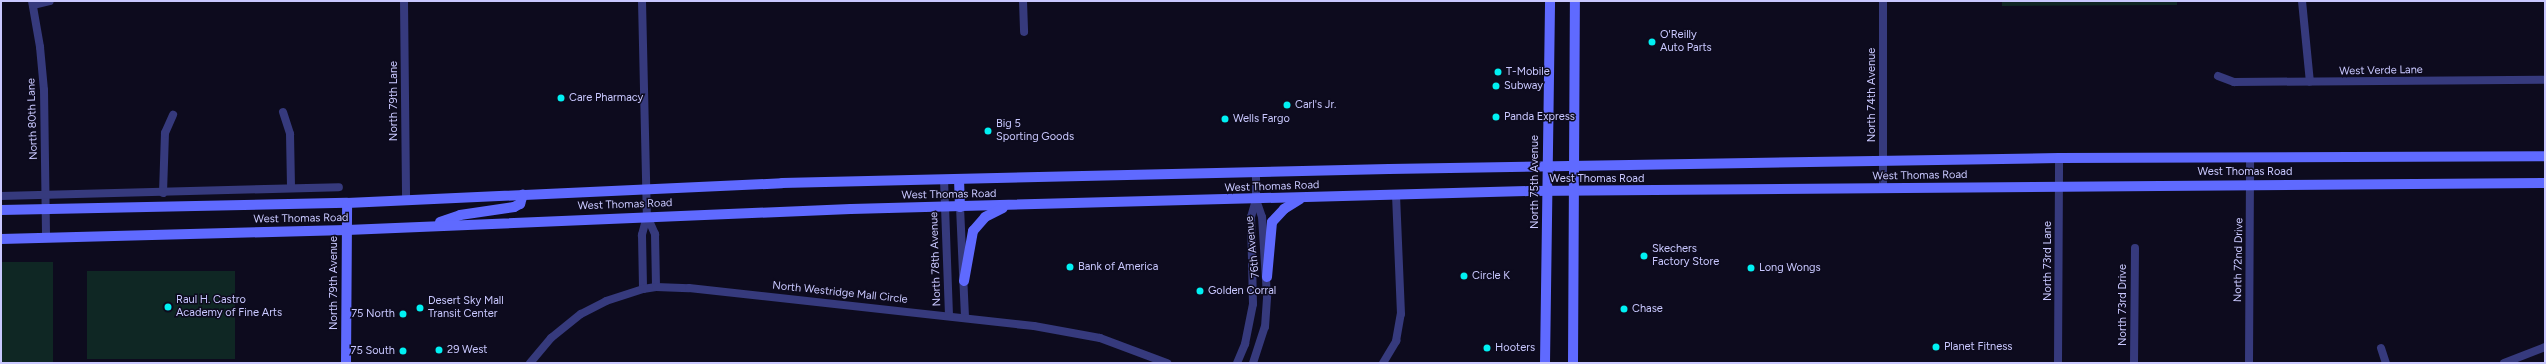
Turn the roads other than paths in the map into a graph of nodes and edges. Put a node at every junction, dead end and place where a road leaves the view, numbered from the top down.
1 (50, 1) edge
2 (404, 1) edge
3 (642, 1) edge
4 (1023, 1) edge
5 (1550, 1) edge
6 (1575, 1) edge
7 (1883, 1) edge
8 (2302, 1) edge
9 (33, 3) edge
10 (1024, 32) dead end
11 (2218, 76) dead end
12 (2545, 80) edge
13 (2310, 82) junction
14 (283, 112) dead end
15 (173, 115) dead end
16 (2545, 156) edge
17 (2250, 157) junction
18 (2059, 158) junction
19 (1883, 161) junction
20 (1548, 166) junction
21 (1575, 166) junction
22 (1256, 172) junction
23 (944, 179) junction
24 (958, 179) junction
25 (2545, 183) edge
26 (2250, 184) junction
27 (2059, 186) junction
28 (339, 187) dead end
29 (291, 188) junction
30 (647, 188) junction
31 (1883, 188) junction
32 (1548, 191) junction
33 (1574, 191) junction
34 (163, 193) junction
35 (523, 194) junction
36 (46, 195) junction
37 (1396, 195) junction
38 (1, 196) edge
39 (1302, 198) junction
40 (1256, 199) junction
41 (406, 200) junction
42 (347, 203) junction
43 (1011, 206) junction
44 (945, 207) junction
45 (960, 207) junction
46 (46, 209) junction
47 (1, 210) edge
48 (647, 216) junction
49 (425, 226) junction
50 (347, 230) junction
51 (46, 238) junction
52 (1, 239) edge
53 (2135, 248) dead end
54 (1267, 277) junction
55 (964, 281) junction
56 (656, 287) junction
57 (643, 289) junction
58 (949, 314) junction
59 (965, 316) junction
60 (2545, 347) edge
61 (2381, 348) dead end
62 (346, 363) edge
63 (530, 363) edge
64 (1167, 363) edge
65 (1237, 363) edge
66 (1253, 363) edge
67 (1382, 363) edge
68 (1545, 363) edge
69 (1573, 363) edge
70 (2058, 363) edge
71 (2134, 363) edge
72 (2249, 363) edge
73 (2386, 363) edge
74 (2504, 363) edge

1 - 9 street
2 - 41 street, North 79th Lane
3 - 30 street
4 - 10 street
5 - 20 main road, North 75th Avenue
6 - 21 main road
7 - 19 street, North 74th Avenue
8 - 13 street
9 - 36 street, North 80th Lane
11 - 13 street, West Verde Lane
12 - 13 street, West Verde Lane
14 - 29 street
15 - 34 street
16 - 17 main road, West Thomas Road
17 - 18 main road, West Thomas Road
17 - 26 street, North 72nd Drive
18 - 19 main road, West Thomas Road
18 - 27 street, North 73rd Lane
19 - 21 main road, West Thomas Road
19 - 31 street, North 74th Avenue
20 - 21 main road, West Thomas Road
20 - 22 main road, West Thomas Road
20 - 32 main road, North 75th Avenue
21 - 33 main road
22 - 24 main road, West Thomas Road
22 - 40 street, 76th Avenue
23 - 24 main road, West Thomas Road
23 - 30 main road, West Thomas Road
23 - 44 street, North 78th Avenue
24 - 45 main road
25 - 26 main road, West Thomas Road
26 - 27 main road, West Thomas Road
26 - 72 street, North 72nd Drive
27 - 31 main road, West Thomas Road
27 - 70 street, North 73rd Lane
28 - 29 street
29 - 34 street
30 - 35 main road, West Thomas Road
30 - 48 street
31 - 33 main road, West Thomas Road
32 - 33 main road, West Thomas Road
32 - 37 main road, West Thomas Road
32 - 68 main road, North 75th Avenue
33 - 69 main road
34 - 36 street
35 - 41 main road, West Thomas Road
35 - 49 main road
36 - 38 street
36 - 46 street, North 80th Lane
37 - 39 main road, West Thomas Road
37 - 67 street
39 - 40 main road, West Thomas Road
39 - 54 main road
40 - 43 main road, West Thomas Road
40 - 54 street, 76th Avenue
40 - 65 street, 76th Avenue
41 - 42 main road, West Thomas Road
42 - 46 main road, West Thomas Road
42 - 50 main road, North 79th Avenue
43 - 45 main road, West Thomas Road
43 - 55 main road
44 - 45 main road, West Thomas Road
44 - 48 main road, West Thomas Road
44 - 58 street, North 78th Avenue
45 - 55 street
46 - 47 main road, West Thomas Road
46 - 51 street, North 80th Lane
48 - 49 main road, West Thomas Road
48 - 56 street
48 - 57 street
49 - 50 main road, West Thomas Road
50 - 51 main road, West Thomas Road
50 - 62 main road, North 79th Avenue
51 - 52 main road, West Thomas Road
53 - 71 street, North 73rd Drive
54 - 66 street, 76th Avenue
55 - 59 street
56 - 57 street, North Westridge Mall Circle
56 - 58 street, North Westridge Mall Circle
57 - 63 street, North Westridge Mall Circle
58 - 59 street, North Westridge Mall Circle
59 - 64 street, North Westridge Mall Circle
60 - 74 street
61 - 73 street

